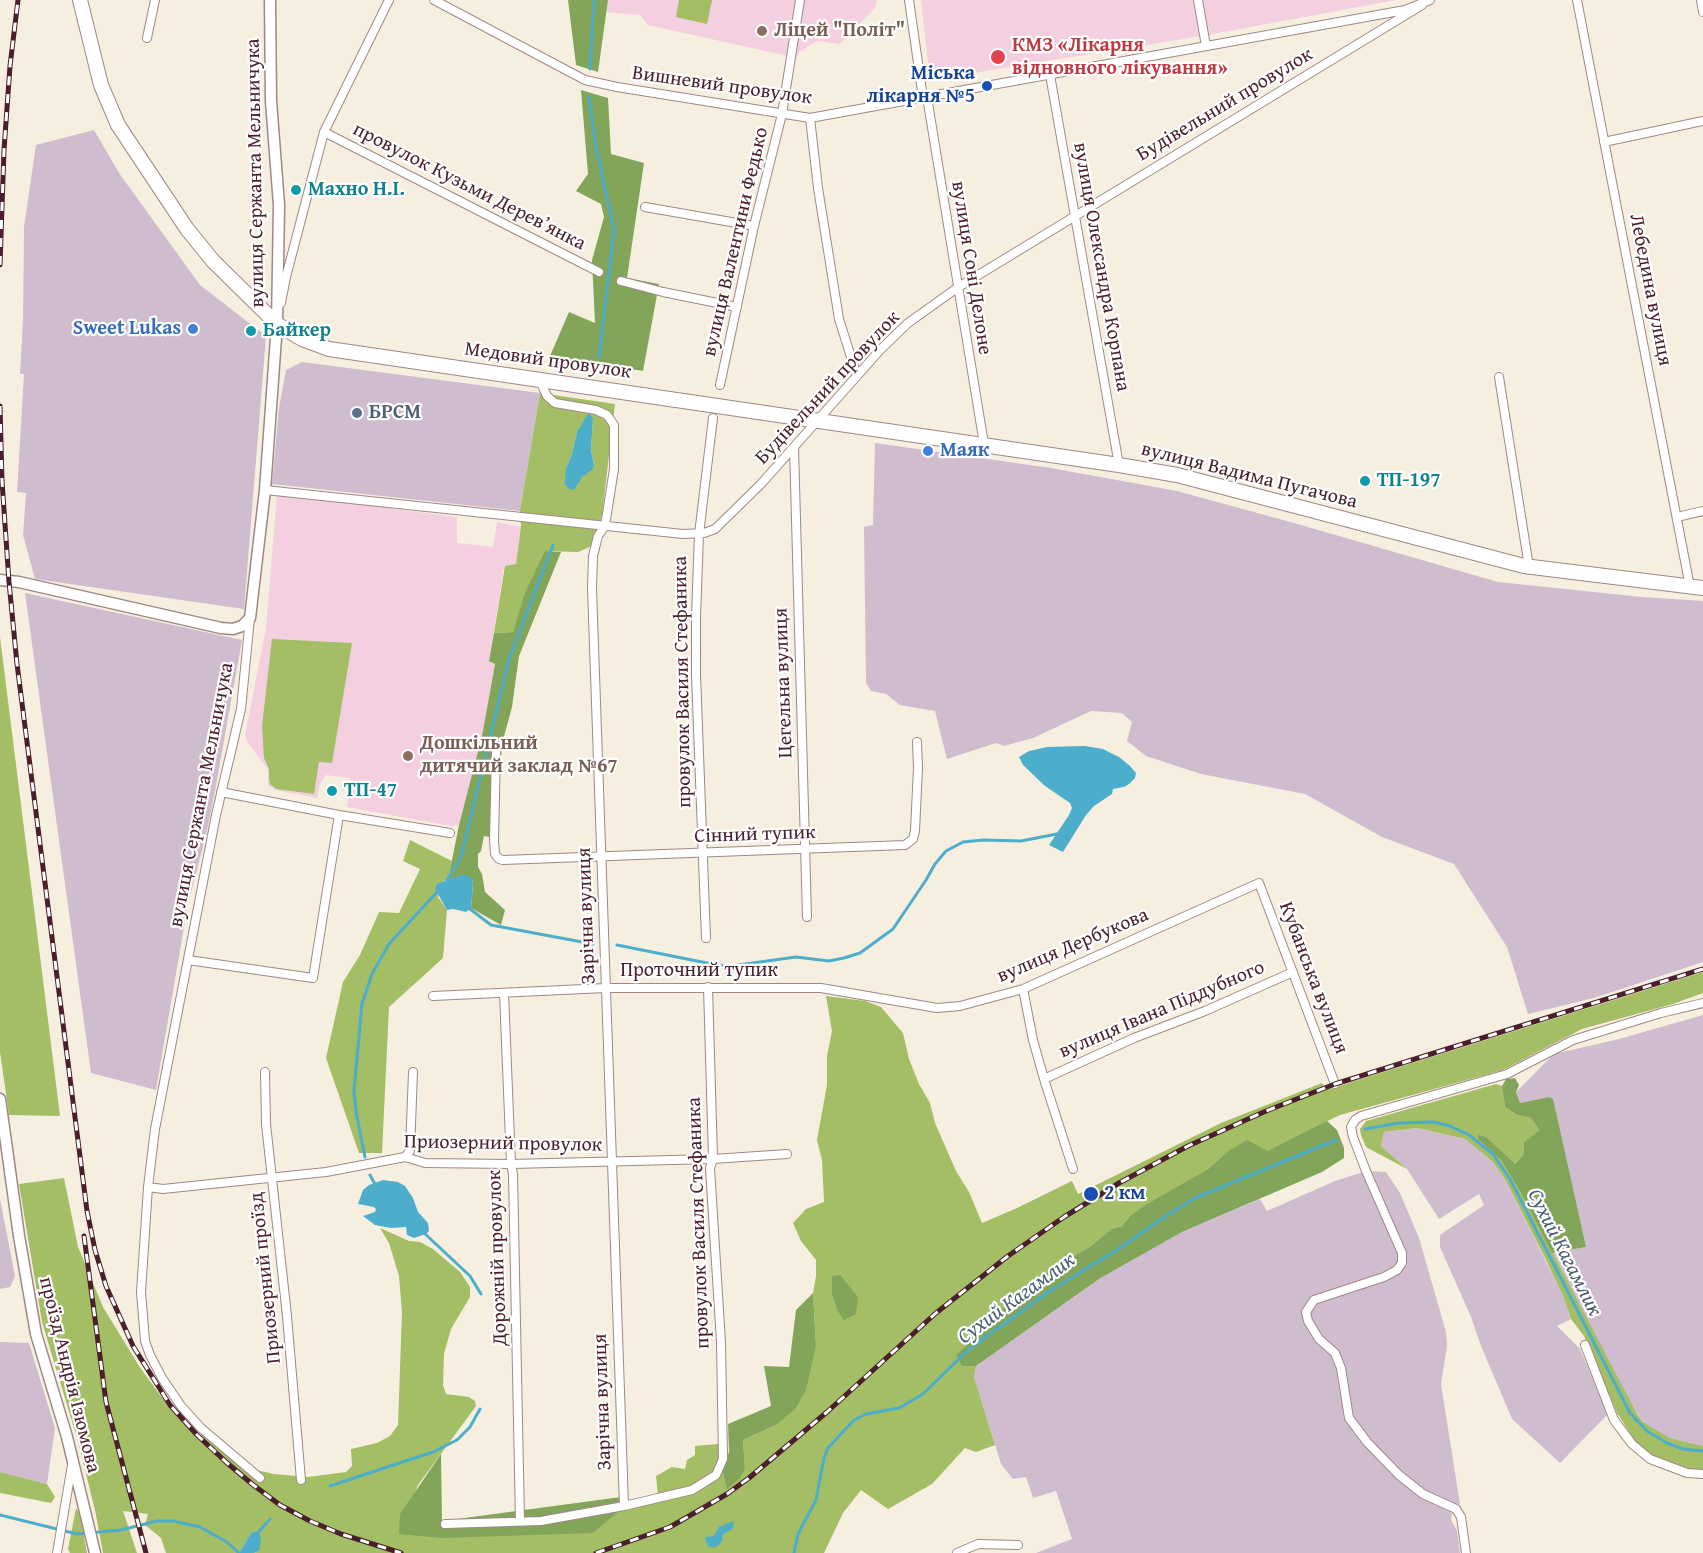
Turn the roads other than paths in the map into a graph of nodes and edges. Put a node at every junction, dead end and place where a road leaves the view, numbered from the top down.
1 (80, 0) edge
2 (155, 0) edge
3 (270, 0) edge
4 (389, 0) edge
5 (434, 0) edge
6 (800, 0) edge
7 (909, 0) edge
8 (1198, 0) edge
9 (1577, 0) edge
10 (1701, 0) edge
11 (1426, 2) edge
12 (1703, 12) edge
13 (147, 38) dead end
14 (1206, 46) junction
15 (1050, 75) junction
16 (925, 97) junction
17 (782, 114) junction
18 (810, 118) junction
19 (1703, 121) edge
20 (324, 132) junction
21 (1604, 142) junction
22 (645, 207) dead end
23 (1075, 216) junction
24 (754, 226) junction
25 (599, 272) dead end
26 (621, 281) dead end
27 (957, 288) junction
28 (737, 307) junction
29 (277, 324) junction
30 (857, 376) junction
31 (1499, 377) dead end
32 (539, 379) junction
33 (720, 385) dead end
34 (713, 418) dead end
35 (819, 419) junction
36 (984, 444) junction
37 (794, 447) junction
38 (1119, 465) junction
39 (264, 490) junction
40 (1703, 511) edge
41 (1677, 517) junction
42 (605, 526) junction
43 (699, 534) junction
44 (1528, 567) junction
45 (0, 580) edge
46 (1696, 587) edge
47 (250, 618) junction
48 (917, 742) dead end
49 (496, 752) dead end
50 (221, 792) junction
51 (339, 815) junction
52 (450, 833) dead end
53 (806, 849) junction
54 (704, 853) junction
55 (602, 857) junction
56 (1258, 883) joint
57 (807, 917) dead end
58 (706, 938) dead end
59 (188, 960) junction
60 (1293, 972) junction
61 (708, 987) junction
62 (606, 988) junction
63 (821, 988) joint
64 (1023, 989) junction
65 (504, 993) junction
66 (433, 996) dead end
67 (1703, 1003) edge
68 (265, 1072) dead end
69 (413, 1072) dead end
70 (1044, 1079) junction
71 (1335, 1084) dead end
72 (0, 1099) edge
73 (787, 1154) dead end
74 (405, 1157) junction
75 (712, 1159) junction
76 (611, 1162) junction
77 (511, 1164) junction
78 (1073, 1169) dead end
79 (272, 1177) junction
80 (148, 1187) junction
81 (1585, 1346) dead end
82 (73, 1463) junction
83 (1703, 1474) edge
84 (260, 1478) dead end
85 (301, 1480) dead end
86 (624, 1506) junction
87 (520, 1521) junction
88 (445, 1524) dead end
89 (1018, 1545) dead end
90 (58, 1552) edge
91 (95, 1553) edge
92 (957, 1553) edge
93 (1466, 1553) edge

1 - 29 main road, Медовий провулок
2 - 13 street
3 - 29 street, вулиця Сержанта Мельничука
4 - 20 street
5 - 17 street, Вишневий провулок
6 - 17 street, вулиця Валентини Федько
7 - 16 street, вулиця Соні Делоне
8 - 14 street
9 - 21 street, Лебедина вулиця
10 - 12 street
11 - 14 street, Вишневий провулок
11 - 23 street, Будівельний провулок
14 - 15 street, Вишневий провулок
15 - 16 street, Вишневий провулок
15 - 23 street, вулиця Олександра Корпана
16 - 18 street, Вишневий провулок
16 - 27 street, вулиця Соні Делоне
17 - 18 street, Вишневий провулок
17 - 24 street, вулиця Валентини Федько
18 - 30 street
19 - 21 street
20 - 25 street, провулок Кузьми Деревʼянка
20 - 29 street
21 - 41 street, Лебедина вулиця
22 - 24 street
23 - 27 street, Будівельний провулок
23 - 38 street, вулиця Олександра Корпана
24 - 28 street, вулиця Валентини Федько
26 - 28 street
27 - 30 street, Будівельний провулок
27 - 36 street, вулиця Соні Делоне
28 - 33 street, вулиця Валентини Федько
29 - 32 main road, Медовий провулок
29 - 39 street, вулиця Сержанта Мельничука
30 - 35 street, Будівельний провулок
31 - 44 street
32 - 35 main road, Медовий провулок
32 - 42 street, Зарічна вулиця
34 - 43 street
35 - 36 main road, вулиця Вадима Пугачова
35 - 37 street, Будівельний провулок
36 - 38 main road, вулиця Вадима Пугачова
37 - 43 street, Будівельний провулок
37 - 53 street, Цегельна вулиця
38 - 44 main road, вулиця Вадима Пугачова
39 - 42 street
39 - 47 street, вулиця Сержанта Мельничука
40 - 41 street
41 - 46 street, Лебедина вулиця
42 - 43 street
42 - 55 street, Зарічна вулиця
43 - 54 street, провулок Василя Стефаника
44 - 46 main road, вулиця Вадима Пугачова
45 - 47 street
47 - 50 street, вулиця Сержанта Мельничука
48 - 53 street, Сінний тупик
49 - 55 street, Сінний тупик
50 - 51 street
50 - 59 street, вулиця Сержанта Мельничука
51 - 52 street
51 - 59 street
53 - 54 street, Сінний тупик
53 - 57 street, Цегельна вулиця
54 - 55 street, Сінний тупик
54 - 58 street, провулок Василя Стефаника
55 - 62 street, Зарічна вулиця
56 - 60 street, Кубанська вулиця
56 - 64 street, вулиця Дербукова
59 - 80 street, вулиця Сержанта Мельничука
60 - 70 street, вулиця Івана Піддубного
60 - 71 street, Кубанська вулиця
61 - 62 street, Проточний тупик
61 - 63 street, Проточний тупик
61 - 75 street, провулок Василя Стефаника
62 - 65 street, Проточний тупик
62 - 76 street, Зарічна вулиця
63 - 64 street, вулиця Дербукова
64 - 70 street
65 - 66 street, Проточний тупик
65 - 77 street, Дорожній провулок
67 - 93 street
68 - 79 street, Приозерний проїзд
69 - 74 street
70 - 78 street
72 - 82 street, проїзд Андрія Ізюмова
73 - 75 street, Приозерний провулок
74 - 77 street, Приозерний провулок
74 - 79 street, Приозерний провулок
75 - 76 street, Приозерний провулок
75 - 86 street, провулок Василя Стефаника
76 - 77 street, Приозерний провулок
76 - 86 street, Зарічна вулиця
77 - 87 street, Дорожній провулок
79 - 80 street, Приозерний провулок
79 - 85 street, Приозерний проїзд
80 - 84 street, вулиця Сержанта Мельничука
81 - 83 street
82 - 90 street
82 - 91 street, проїзд Андрія Ізюмова
86 - 87 street
87 - 88 street
89 - 92 street

